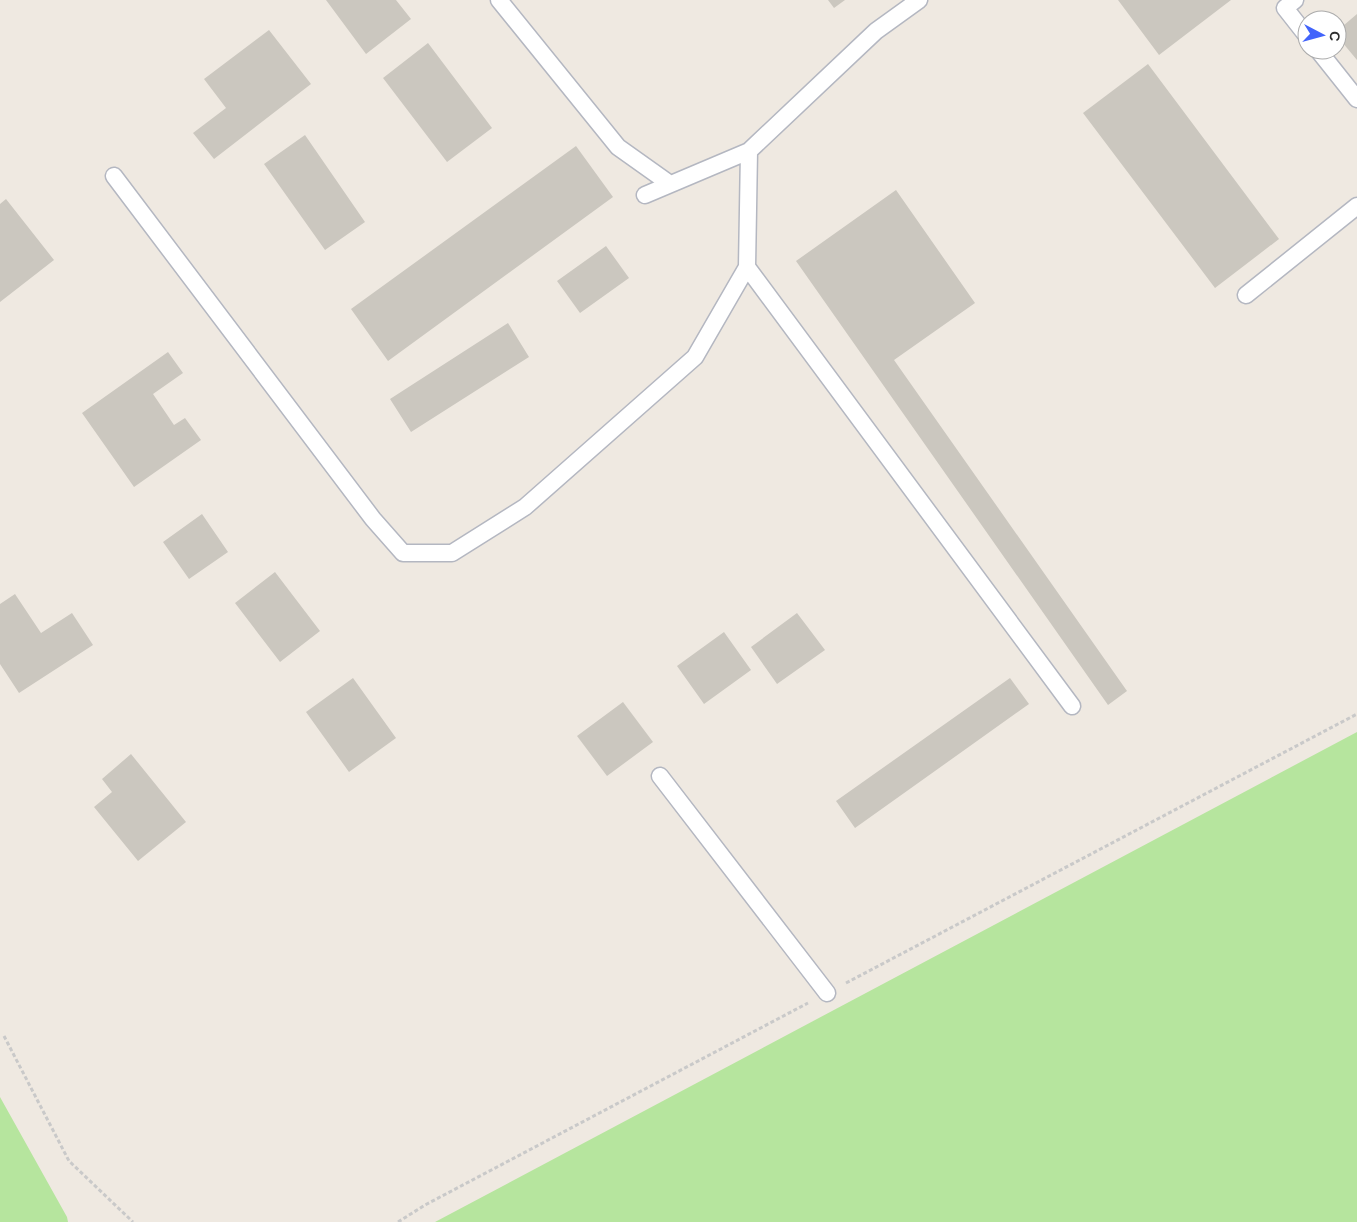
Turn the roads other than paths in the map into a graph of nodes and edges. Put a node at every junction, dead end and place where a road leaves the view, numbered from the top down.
1 (499, 0) edge
2 (919, 0) edge
3 (1295, 0) edge
4 (1297, 23) edge
5 (1326, 60) edge
6 (1357, 99) edge
7 (749, 150) junction
8 (114, 176) dead end
9 (670, 184) junction
10 (645, 195) dead end
11 (1357, 206) edge
12 (746, 267) junction
13 (1246, 295) dead end
14 (1072, 706) dead end
15 (660, 776) dead end
16 (827, 993) road end

1 - 9 lane
2 - 7 lane
3 - 4 lane
5 - 6 lane
7 - 9 lane
7 - 12 lane
8 - 12 lane
9 - 10 lane
11 - 13 lane
12 - 14 lane
15 - 16 lane

